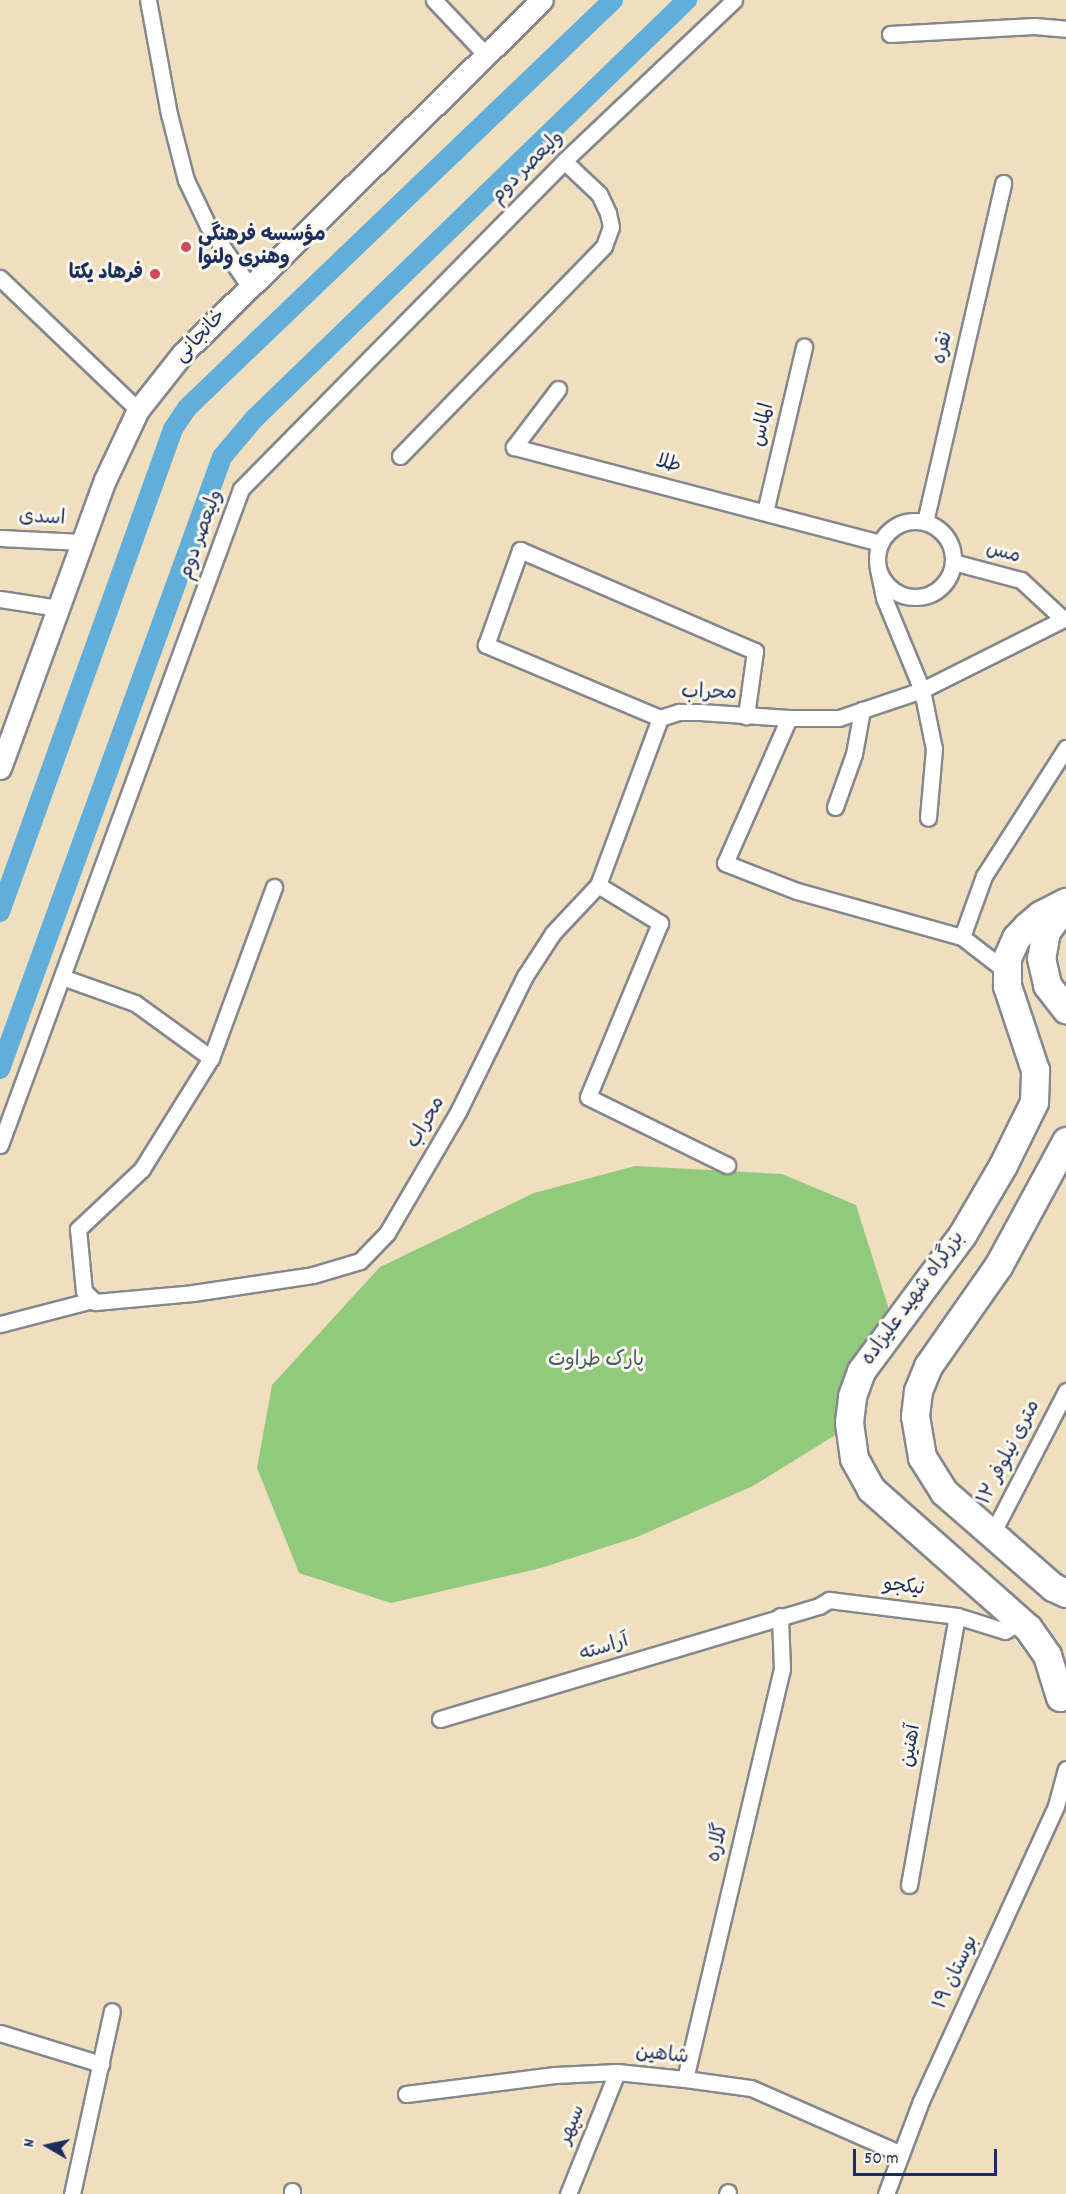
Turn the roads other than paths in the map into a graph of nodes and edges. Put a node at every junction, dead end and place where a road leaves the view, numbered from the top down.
1 (148, 0) edge
2 (434, 0) edge
3 (542, 0) edge
4 (734, 0) edge
5 (1066, 29) edge
6 (890, 34) dead end
7 (487, 56) junction
8 (564, 161) junction
9 (1003, 183) dead end
10 (0, 278) edge
11 (250, 287) junction
12 (804, 347) dead end
13 (558, 389) dead end
14 (138, 410) junction
15 (400, 456) dead end
16 (765, 512) junction
17 (925, 522) junction
18 (0, 538) edge
19 (82, 542) junction
20 (881, 543) junction
21 (953, 562) junction
22 (878, 569) junction
23 (0, 599) edge
24 (58, 608) junction
25 (1065, 618) edge
26 (922, 690) junction
27 (862, 710) junction
28 (746, 716) junction
29 (660, 718) junction
30 (789, 718) junction
31 (4, 744) edge
32 (1066, 748) edge
33 (0, 768) edge
34 (835, 807) dead end
35 (928, 818) dead end
36 (598, 885) junction
37 (274, 887) dead end
38 (1066, 904) edge
39 (962, 937) junction
40 (1006, 971) junction
41 (62, 977) junction
42 (1066, 1009) edge
43 (211, 1058) junction
44 (1066, 1141) edge
45 (0, 1145) edge
46 (727, 1164) dead end
47 (1066, 1169) edge
48 (1006, 1252) junction
49 (93, 1300) junction
50 (0, 1324) edge
51 (1066, 1392) edge
52 (992, 1534) junction
53 (1066, 1593) edge
54 (780, 1616) junction
55 (957, 1616) junction
56 (1021, 1621) junction
57 (1066, 1646) edge
58 (1063, 1705) edge
59 (440, 1719) dead end
60 (1066, 1769) edge
61 (909, 1885) dead end
62 (112, 2012) dead end
63 (0, 2032) edge
64 (101, 2064) junction
65 (617, 2072) junction
66 (685, 2079) junction
67 (406, 2094) dead end
68 (901, 2154) junction
69 (72, 2194) edge
70 (568, 2194) edge
71 (886, 2194) edge

1 - 11 street
2 - 7 street
3 - 7 main road, خانجانی
4 - 8 street, ولیعصر دوم
5 - 6 street
7 - 11 main road, خانجانی
8 - 15 street
8 - 41 street, ولیعصر دوم
9 - 17 street, نقره
10 - 14 street
11 - 14 main road, خانجانی
12 - 16 street, الماس
13 - 16 street, طلا
14 - 19 main road, خانجانی
16 - 20 street, طلا
17 - 20 street
17 - 21 street
18 - 19 street, اسدی
19 - 24 main road, خانجانی
20 - 22 street
21 - 22 street
21 - 25 street, مس
22 - 26 street
23 - 24 street
24 - 31 main road, خانجانی
25 - 26 street, محراب
26 - 27 street, محراب
26 - 35 street
27 - 30 street, محراب
27 - 34 street
28 - 29 street, محراب
28 - 29 street
28 - 30 street, محراب
29 - 36 street, محراب
30 - 39 street
31 - 33 main road, خانجانی
32 - 39 street
36 - 46 street
36 - 49 street, محراب
37 - 43 street
38 - 40 highway, بزرگراه شهید علیزاده
38 - 42 highway
39 - 40 street
40 - 56 highway, بزرگراه شهید علیزاده
41 - 43 street
41 - 45 street, ولیعصر دوم
43 - 49 street
44 - 48 highway
47 - 48 main road
48 - 52 highway
49 - 50 street
51 - 52 street, ۱۲ متری نیلوفر
52 - 53 highway
54 - 55 street, نیکجو
54 - 59 street, آراسته
54 - 66 street, گلاره
55 - 56 street, نیکجو
55 - 61 street, آهنین
56 - 58 highway, بزرگراه شهید علیزاده
57 - 58 highway
60 - 68 street, بوستان ۱۹
62 - 64 street
63 - 64 street
64 - 69 street
65 - 66 street, شاهین
65 - 67 street, شاهین
65 - 70 street, سپهر
66 - 68 street, شاهین
68 - 71 street, بوستان ۱۹

